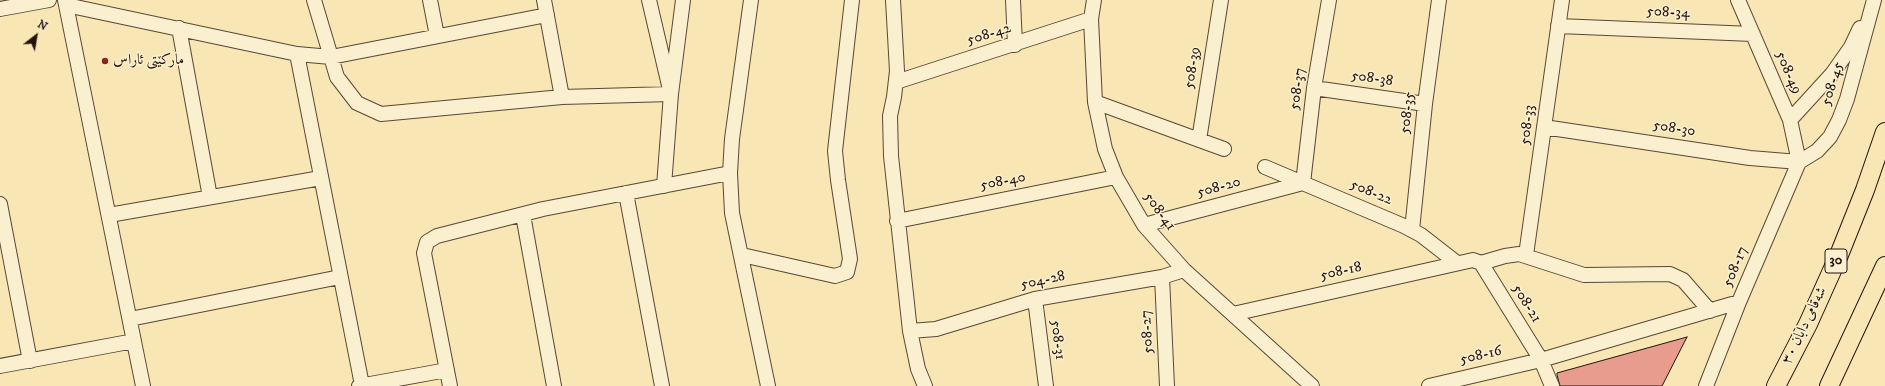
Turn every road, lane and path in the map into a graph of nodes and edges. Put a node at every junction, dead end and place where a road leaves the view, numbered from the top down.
1 (49, 0) edge
2 (314, 0) edge
3 (430, 0) edge
4 (544, 0) edge
5 (649, 0) edge
6 (683, 0) edge
7 (751, 0) edge
8 (852, 0) edge
9 (893, 0) edge
10 (1013, 0) edge
11 (1094, 0) edge
12 (1221, 0) edge
13 (1329, 0) edge
14 (1439, 0) edge
15 (1562, 0) edge
16 (1738, 0) edge
17 (1874, 1) edge
18 (65, 2) edge
19 (0, 9) edge
20 (547, 15) junction
21 (1091, 19) junction
22 (1558, 26) junction
23 (179, 28) junction
24 (1753, 34) junction
25 (437, 36) junction
26 (1015, 45) junction
27 (297, 54) junction
28 (331, 57) junction
29 (896, 82) junction
30 (1314, 88) junction
31 (671, 94) junction
32 (562, 97) junction
33 (1095, 102) junction
34 (1425, 104) junction
35 (1790, 120) junction
36 (1544, 127) junction
37 (1885, 132) edge
38 (1199, 140) junction
39 (1224, 149) dead end
40 (1799, 162) junction
41 (1265, 167) dead end
42 (730, 173) junction
43 (1116, 177) junction
44 (322, 178) junction
45 (1303, 183) junction
46 (664, 186) junction
47 (626, 193) junction
48 (210, 197) junction
49 (0, 204) edge
50 (109, 215) junction
51 (523, 215) junction
52 (897, 221) junction
53 (1144, 225) junction
54 (1412, 230) junction
55 (742, 255) junction
56 (1526, 255) junction
57 (1457, 263) junction
58 (1481, 263) junction
59 (1885, 266) edge
60 (1184, 270) junction
61 (340, 277) junction
62 (1162, 277) junction
63 (1035, 299) junction
64 (1739, 302) junction
65 (1710, 311) junction
66 (1233, 314) junction
67 (130, 319) junction
68 (910, 331) junction
69 (134, 341) junction
70 (1541, 360) junction
71 (30, 361) junction
72 (0, 366) edge
73 (447, 370) junction
74 (1165, 383) edge
75 (1435, 385) edge
76 (144, 386) edge
77 (360, 386) edge
78 (450, 386) edge
79 (554, 386) edge
80 (662, 386) edge
81 (768, 386) edge
82 (924, 386) edge
83 (1046, 386) edge
84 (1312, 386) edge
85 (1552, 386) edge
86 (1706, 386) edge
87 (1776, 386) edge
88 (1829, 386) edge

1 - 19 street
2 - 28 street
3 - 25 street
4 - 20 street
5 - 31 street
6 - 31 street
7 - 42 street
8 - 55 street
9 - 29 street
10 - 26 street
11 - 21 street, 508-41
12 - 38 street, 508-39
13 - 30 street, 508-37
14 - 34 street, 508-35
15 - 22 street, 508-33
16 - 24 street, 508-49
17 - 35 street
17 - 40 street, 508-45
18 - 23 street
18 - 50 street
20 - 25 street
20 - 32 street
21 - 26 street, 508-42
21 - 33 street, 508-41
22 - 24 street, 508-34
22 - 36 street, 508-33
23 - 27 street
23 - 48 street
24 - 35 street, 508-49
25 - 28 street
26 - 29 street, 508-42
27 - 28 street
27 - 44 street
28 - 32 street
29 - 52 street
30 - 34 street, 508-38
30 - 45 street, 508-37
31 - 32 street
31 - 46 street
33 - 38 street
33 - 43 street, 508-41
34 - 54 street, 508-35
35 - 40 street, 508-49
36 - 40 street, 508-30
36 - 56 street, 508-33
37 - 87 main road, شەقامی دابان ٣٠ / 30
38 - 39 street
40 - 64 street, 508-17
41 - 45 street, 508-22
42 - 46 street
42 - 55 street
43 - 52 street, 508-40
43 - 53 street, 508-41
44 - 48 street
44 - 61 street
45 - 53 street, 508-20
45 - 54 street, 508-22
46 - 47 street
47 - 51 street
47 - 80 street
48 - 50 street
49 - 71 street
50 - 67 street
51 - 73 street
51 - 79 street
52 - 68 street
53 - 60 street, 508-41
54 - 57 street, 508-22
55 - 81 street
56 - 58 street
56 - 65 street
57 - 58 street
57 - 66 street, 508-18
58 - 70 street, 508-21
59 - 88 main road
60 - 62 street, 504-28
60 - 66 street, 508-41
61 - 67 street
61 - 77 street
62 - 63 street, 504-28
62 - 74 street, 508-27
63 - 68 street, 504-28
63 - 83 street, 508-31
64 - 65 street, 508-16
64 - 86 street, 508-17
65 - 70 street, 508-16
66 - 84 street, 508-41
67 - 69 street
68 - 82 street
69 - 71 street
69 - 76 street
70 - 75 street, 508-16
70 - 85 street, 508-21
71 - 72 street
73 - 77 street
73 - 78 street

